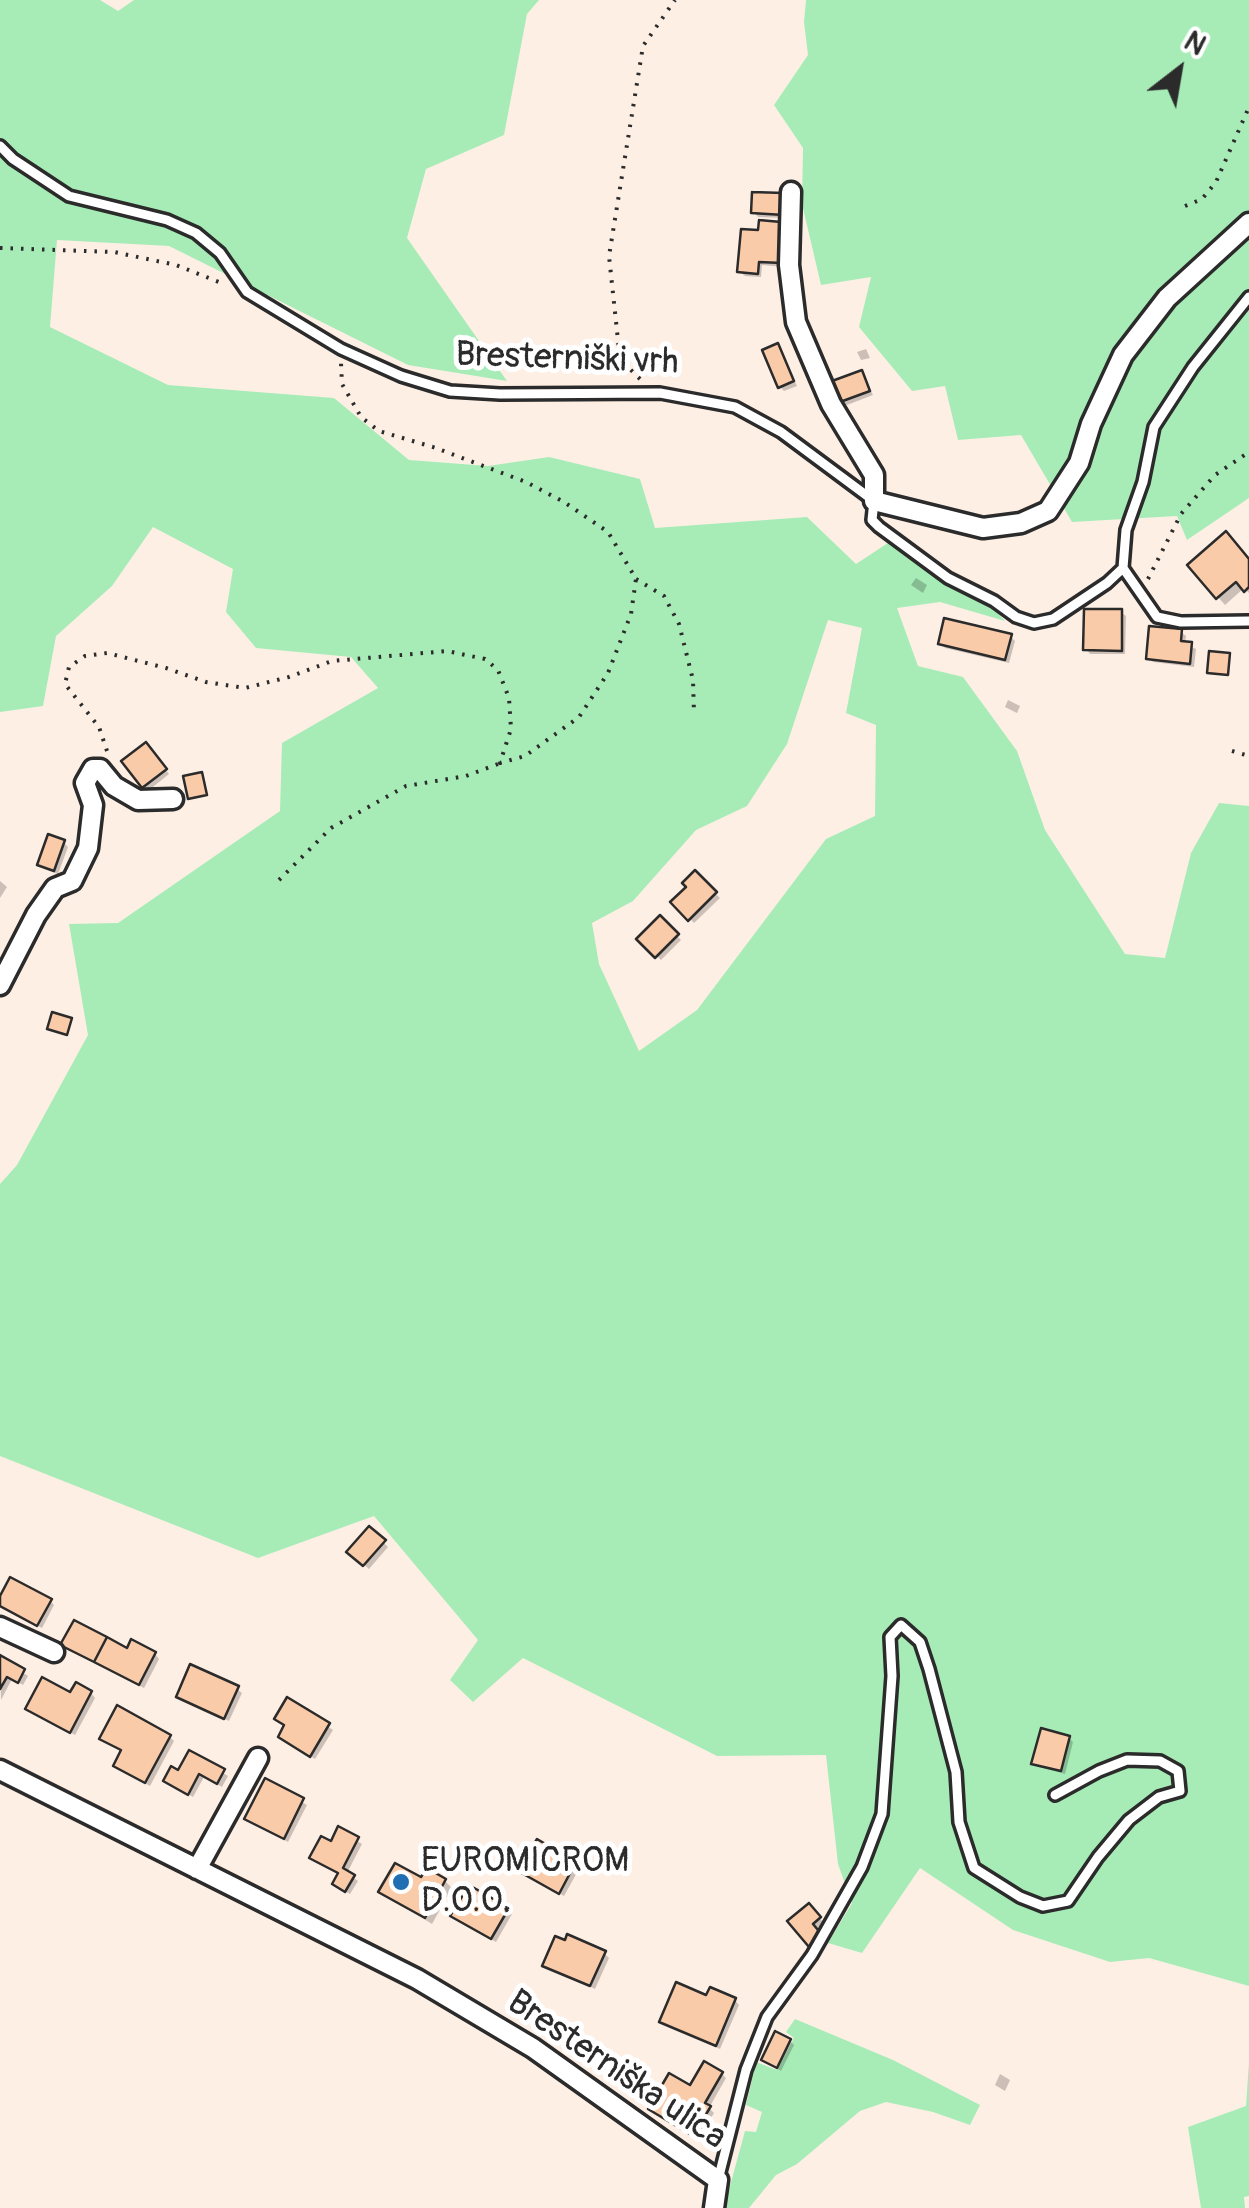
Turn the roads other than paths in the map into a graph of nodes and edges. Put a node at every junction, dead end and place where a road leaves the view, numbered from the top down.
1 (0, 146) edge
2 (792, 192) dead end
3 (1249, 223) edge
4 (1249, 297) edge
5 (874, 501) junction
6 (1123, 568) junction
7 (1249, 620) edge
8 (173, 800) dead end
9 (0, 985) edge
10 (0, 1627) edge
11 (54, 1652) dead end
12 (258, 1758) dead end
13 (0, 1770) edge
14 (1055, 1795) dead end
15 (198, 1869) junction
16 (718, 2180) junction
17 (714, 2208) edge

1 - 5 lane, Bresterniški vrh
2 - 5 street, Bresterniški vrh
3 - 5 street, Bresterniški vrh
4 - 6 lane
5 - 6 lane, Bresterniški vrh
6 - 7 lane
8 - 9 street
10 - 11 street
12 - 15 street
13 - 15 street, Bresterniška ulica
14 - 16 lane, Bresterniška ulica
15 - 16 street, Bresterniška ulica
16 - 17 street

